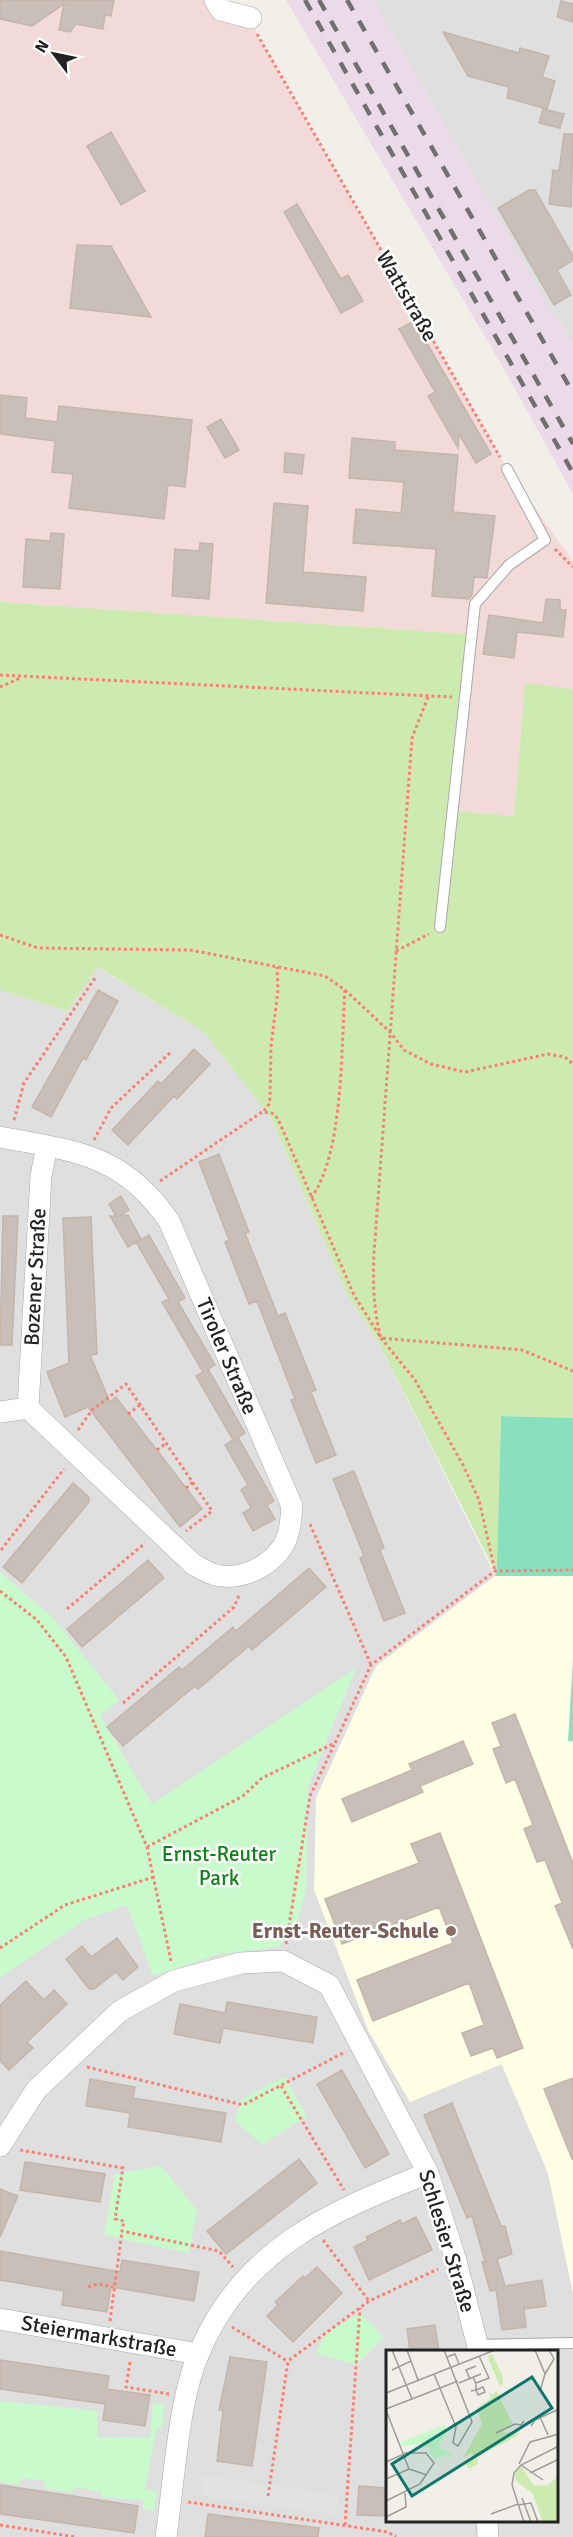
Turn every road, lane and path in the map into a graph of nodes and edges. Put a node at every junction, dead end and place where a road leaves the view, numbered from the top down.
1 (215, 0) edge
2 (251, 18) joint
3 (507, 469) joint
4 (545, 540) junction
5 (573, 567) edge
6 (0, 675) edge
7 (22, 677) junction
8 (0, 687) edge
9 (428, 697) junction
10 (466, 697) junction
11 (440, 927) joint
12 (0, 935) edge
13 (396, 951) junction
14 (277, 967) junction
15 (95, 978) dead end
16 (345, 990) junction
17 (390, 1032) junction
18 (172, 1052) dead end
19 (573, 1064) edge
20 (262, 1112) junction
21 (4, 1138) edge
22 (46, 1146) junction
23 (86, 1155) junction
24 (146, 1190) junction
25 (311, 1198) junction
26 (381, 1338) junction
27 (573, 1371) edge
28 (140, 1405) junction
29 (28, 1408) junction
30 (0, 1412) edge
31 (128, 1414) dead end
32 (166, 1443) junction
33 (72, 1449) junction
34 (157, 1450) dead end
35 (193, 1482) junction
36 (186, 1488) dead end
37 (292, 1506) junction
38 (164, 1537) junction
39 (1, 1551) edge
40 (573, 1570) edge
41 (495, 1571) junction
42 (240, 1576) junction
43 (0, 1591) edge
44 (67, 1609) dead end
45 (371, 1665) junction
46 (123, 1703) dead end
47 (335, 1743) junction
48 (147, 1847) junction
49 (154, 1877) junction
50 (0, 1948) edge
51 (283, 1961) junction
52 (174, 1981) junction
53 (360, 2044) junction
54 (74, 2055) junction
55 (281, 2086) junction
56 (1, 2143) edge
57 (428, 2173) junction
58 (352, 2203) junction
59 (311, 2225) junction
60 (122, 2231) junction
61 (456, 2261) junction
62 (245, 2280) junction
63 (88, 2287) dead end
64 (113, 2287) junction
65 (369, 2301) junction
66 (360, 2308) junction
67 (217, 2318) junction
68 (0, 2319) edge
69 (107, 2338) junction
70 (133, 2342) junction
71 (573, 2343) edge
72 (479, 2348) edge
73 (198, 2354) junction
74 (288, 2361) junction
75 (186, 2397) junction
76 (268, 2496) dead end
77 (172, 2499) junction
78 (487, 2522) edge
79 (0, 2524) edge
80 (345, 2525) junction
81 (76, 2537) edge
82 (166, 2537) edge
83 (396, 2537) edge
84 (488, 2537) edge

1 - 2 street
2 - 3 path, Wattstraße
3 - 4 lane
4 - 5 path
4 - 10 lane
6 - 7 path
7 - 8 path
7 - 9 path
9 - 10 path
9 - 13 path
10 - 11 lane
11 - 13 path
12 - 14 path
13 - 17 path
14 - 16 path
14 - 20 path
15 - 21 path
16 - 17 path
16 - 25 path
17 - 19 path
17 - 26 path
18 - 23 path
20 - 24 path
20 - 25 path
21 - 22 street, Tiroler Straße
22 - 23 street, Tiroler Straße
22 - 29 street, Bozener Straße
23 - 24 street, Tiroler Straße
24 - 37 street, Tiroler Straße
25 - 26 path
26 - 27 path
26 - 41 path
28 - 31 path
28 - 32 path
28 - 33 path
29 - 30 street
29 - 33 street
32 - 34 path
32 - 35 path
33 - 38 street
33 - 39 path
35 - 36 path
35 - 38 path
37 - 42 street
37 - 45 path
38 - 42 street
38 - 44 path
40 - 41 path
41 - 45 path
42 - 46 path
43 - 48 path
45 - 47 path
47 - 48 path
47 - 51 path
48 - 49 path
49 - 50 path
49 - 52 path
51 - 52 street
51 - 53 street, Schlesier Straße
52 - 54 street
53 - 55 path
53 - 57 street, Schlesier Straße
54 - 55 path
54 - 56 street
55 - 58 path
56 - 60 path
57 - 58 street
57 - 61 street, Schlesier Straße
58 - 59 street
59 - 62 street
59 - 65 path
60 - 62 path
60 - 64 path
61 - 65 path
61 - 72 street, Schlesier Straße
62 - 67 street
63 - 64 path
64 - 69 path
65 - 66 path
66 - 74 path
66 - 80 path
67 - 73 street
67 - 74 path
68 - 69 street, Steiermarkstraße
69 - 70 street, Steiermarkstraße
70 - 73 street, Steiermarkstraße
70 - 75 path
71 - 72 lane, Schlesier Straße
73 - 75 street
74 - 76 path
75 - 77 street
77 - 80 path
77 - 82 street
78 - 84 street
79 - 81 path
80 - 83 path

